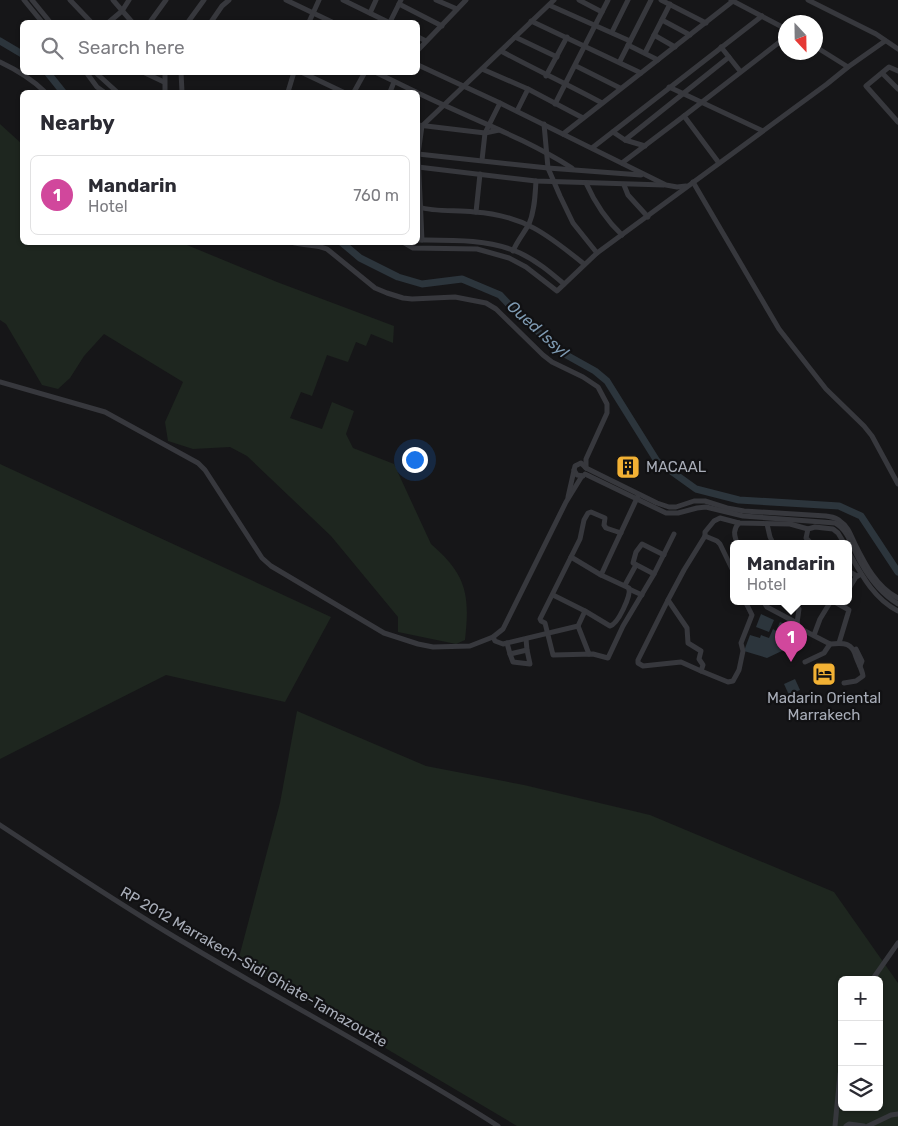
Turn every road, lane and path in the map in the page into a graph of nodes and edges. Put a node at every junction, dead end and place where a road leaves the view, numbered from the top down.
1 (24, 0) edge
2 (32, 0) edge
3 (70, 0) edge
4 (113, 0) edge
5 (129, 0) edge
6 (166, 0) edge
7 (204, 0) edge
8 (229, 0) edge
9 (286, 0) edge
10 (320, 0) edge
11 (343, 0) edge
12 (376, 0) edge
13 (436, 0) edge
14 (466, 0) edge
15 (554, 0) edge
16 (579, 0) edge
17 (608, 0) edge
18 (628, 0) edge
19 (651, 0) edge
20 (661, 0) edge
21 (732, 0) edge
22 (808, 0) edge
23 (400, 2) edge
24 (670, 4) junction
25 (549, 5) junction
26 (457, 9) junction
27 (122, 11) junction
28 (602, 12) junction
29 (370, 13) junction
30 (314, 14) junction
31 (762, 16) junction
32 (40, 20) edge
33 (48, 20) edge
34 (89, 20) edge
35 (111, 20) edge
36 (130, 20) edge
37 (151, 20) edge
38 (189, 20) edge
39 (212, 20) edge
40 (310, 20) edge
41 (328, 20) edge
42 (385, 20) edge
43 (390, 20) edge
44 (662, 20) junction
45 (532, 21) junction
46 (706, 23) junction
47 (596, 25) junction
48 (778, 25) edge
49 (442, 26) junction
50 (612, 32) junction
51 (654, 35) junction
52 (690, 35) junction
53 (515, 37) junction
54 (567, 37) junction
55 (420, 38) edge
56 (898, 40) edge
57 (426, 41) junction
58 (885, 41) junction
59 (629, 43) junction
60 (778, 43) edge
61 (585, 46) junction
62 (892, 46) junction
63 (675, 47) junction
64 (721, 47) junction
65 (420, 48) edge
66 (898, 49) edge
67 (501, 51) junction
68 (823, 51) edge
69 (645, 53) junction
70 (557, 57) junction
71 (729, 57) junction
72 (658, 60) junction
73 (620, 61) junction
74 (0, 62) edge
75 (420, 65) edge
76 (576, 66) junction
77 (848, 67) junction
78 (482, 69) junction
79 (740, 71) junction
80 (641, 72) junction
81 (898, 72) edge
82 (20, 73) edge
83 (882, 73) junction
84 (24, 75) edge
85 (88, 75) edge
86 (98, 75) edge
87 (149, 75) edge
88 (165, 75) edge
89 (181, 75) edge
90 (293, 75) edge
91 (307, 75) edge
92 (362, 75) edge
93 (380, 75) edge
94 (546, 76) junction
95 (164, 82) junction
96 (394, 82) junction
97 (566, 84) junction
98 (464, 86) junction
99 (669, 87) junction
100 (620, 88) junction
101 (528, 89) junction
102 (898, 89) edge
103 (43, 90) edge
104 (101, 90) edge
105 (115, 90) edge
106 (165, 90) edge
107 (182, 90) edge
108 (289, 90) edge
109 (339, 90) edge
110 (355, 90) edge
111 (391, 90) edge
112 (411, 90) edge
113 (420, 94) edge
114 (682, 94) junction
115 (500, 102) junction
116 (701, 102) junction
117 (602, 103) junction
118 (555, 104) junction
119 (444, 106) junction
120 (517, 111) junction
121 (684, 116) junction
122 (583, 118) junction
123 (897, 118) edge
124 (490, 124) junction
125 (544, 124) junction
126 (420, 126) edge
127 (499, 130) junction
128 (763, 131) junction
129 (613, 132) junction
130 (485, 133) junction
131 (563, 134) junction
132 (626, 140) junction
133 (645, 146) junction
134 (592, 148) junction
135 (546, 152) junction
136 (420, 154) edge
137 (482, 160) junction
138 (622, 163) junction
139 (719, 163) junction
140 (420, 167) edge
141 (548, 168) junction
142 (574, 170) junction
143 (480, 174) junction
144 (644, 175) junction
145 (536, 181) junction
146 (554, 181) junction
147 (693, 182) junction
148 (586, 183) junction
149 (624, 185) junction
150 (666, 185) junction
151 (686, 186) junction
152 (420, 207) edge
153 (476, 212) junction
154 (648, 217) junction
155 (529, 224) junction
156 (622, 235) junction
157 (420, 240) edge
158 (299, 245) edge
159 (408, 245) edge
160 (514, 251) junction
161 (597, 253) junction
162 (584, 264) junction
163 (564, 284) junction
164 (0, 376) edge
165 (0, 382) edge
166 (586, 459) junction
167 (580, 463) junction
168 (574, 470) junction
169 (585, 471) junction
170 (898, 484) edge
171 (638, 497) junction
172 (566, 502) junction
173 (739, 523) junction
174 (767, 524) junction
175 (808, 529) junction
176 (621, 533) junction
177 (674, 534) dead end
178 (705, 536) junction
179 (736, 540) edge
180 (772, 540) edge
181 (808, 540) edge
182 (842, 540) edge
183 (849, 540) edge
184 (852, 546) edge
185 (664, 556) junction
186 (571, 557) junction
187 (852, 560) edge
188 (636, 565) junction
189 (730, 565) edge
190 (852, 572) edge
191 (654, 574) junction
192 (601, 575) junction
193 (859, 575) junction
194 (852, 585) edge
195 (627, 587) junction
196 (552, 595) junction
197 (642, 595) junction
198 (898, 598) edge
199 (668, 600) junction
200 (898, 604) edge
201 (747, 605) edge
202 (766, 605) edge
203 (829, 605) edge
204 (844, 605) edge
205 (799, 608) dead end
206 (585, 611) junction
207 (898, 611) edge
208 (797, 623) junction
209 (613, 625) junction
210 (578, 626) junction
211 (622, 629) junction
212 (547, 634) junction
213 (814, 635) junction
214 (493, 637) junction
215 (526, 639) junction
216 (839, 643) junction
217 (507, 644) junction
218 (830, 644) junction
219 (528, 650) junction
220 (510, 654) junction
221 (589, 654) junction
222 (804, 662) dead end
223 (701, 671) junction
224 (844, 683) dead end
225 (0, 825) edge
226 (898, 943) edge
227 (875, 976) edge
228 (838, 1095) edge
229 (898, 1114) edge
230 (498, 1126) edge
231 (835, 1126) edge
232 (846, 1126) edge
233 (864, 1126) edge
234 (868, 1126) edge

1 - 32 street
2 - 33 street
3 - 34 street
4 - 27 street
5 - 27 street
6 - 37 street
7 - 38 street
8 - 39 street
9 - 30 street
10 - 30 street
11 - 29 street
12 - 29 street
13 - 26 street
14 - 26 street
15 - 25 street
16 - 28 street
17 - 28 street
18 - 50 street
19 - 59 street
20 - 24 street
21 - 31 street
21 - 46 street
22 - 58 street
23 - 43 street
23 - 49 street
24 - 44 street
24 - 46 street
25 - 45 street
25 - 47 street
26 - 49 street
27 - 35 street
27 - 36 street
28 - 47 street
29 - 42 street
30 - 40 street
30 - 41 street
31 - 48 street
31 - 64 street
44 - 51 street
44 - 52 street
45 - 53 street
45 - 54 street
46 - 52 street
47 - 50 street
47 - 61 street
49 - 57 street
50 - 59 street
51 - 63 street
51 - 69 street
52 - 63 street
53 - 67 street
53 - 70 street
54 - 61 street
54 - 70 street
55 - 57 street
56 - 62 street
57 - 65 street
58 - 62 street
58 - 77 street
59 - 69 street
59 - 73 street
60 - 79 street
61 - 73 street
61 - 76 street
62 - 66 street
63 - 72 street
64 - 71 street
64 - 99 street
67 - 78 street
67 - 94 street
68 - 77 street
69 - 72 street
70 - 94 street
71 - 79 street
71 - 114 street
72 - 80 street
73 - 80 street
74 - 82 street
75 - 98 street
76 - 97 street
76 - 100 street
77 - 128 street
78 - 98 street
78 - 101 street
79 - 116 street
80 - 100 street
81 - 83 street
83 - 102 street
83 - 123 street
84 - 103 street
85 - 104 street
86 - 105 street
87 - 95 street
88 - 95 street
89 - 107 street
90 - 108 street
91 - 109 street
92 - 110 street
93 - 96 street
94 - 97 street
95 - 106 street
96 - 111 street
96 - 112 street
97 - 117 street
97 - 118 street
98 - 115 street
98 - 119 street
99 - 114 street
99 - 129 street
100 - 117 street
101 - 118 street
101 - 120 street
113 - 119 street
114 - 116 street
114 - 132 street
115 - 120 street
115 - 124 street
116 - 121 street
116 - 128 street
117 - 122 street
118 - 122 street
119 - 124 street
119 - 126 street
120 - 125 street
121 - 133 street
121 - 139 street
122 - 131 street
124 - 127 street
124 - 130 street
125 - 131 street
125 - 135 street
126 - 130 street
127 - 130 street
127 - 135 street
128 - 139 street
129 - 132 street
129 - 134 street
130 - 137 street
131 - 134 street
132 - 133 street
133 - 138 street
134 - 138 street
135 - 141 street
135 - 142 street
136 - 137 street
137 - 141 street
138 - 144 street
139 - 147 street
140 - 143 street
141 - 142 street
141 - 146 street
142 - 144 street
143 - 145 street
143 - 153 street
144 - 150 street
145 - 146 street
145 - 155 street
146 - 148 street
146 - 161 street
147 - 151 street
147 - 170 street
148 - 149 street
148 - 156 street
149 - 150 street
149 - 154 street
150 - 151 street
151 - 154 street
152 - 153 street
153 - 155 street
154 - 156 street
155 - 160 street
155 - 162 street
156 - 161 street
157 - 160 street
158 - 166 street
159 - 163 street
160 - 163 street
161 - 162 street
162 - 163 street
164 - 165 street
165 - 214 street
166 - 167 street
166 - 169 street
167 - 168 street
167 - 169 street
168 - 169 street
168 - 172 street
169 - 171 street
169 - 172 street
171 - 176 street
171 - 183 street
171 - 198 street
172 - 214 street
173 - 174 street
173 - 178 street
173 - 179 street
174 - 175 street
174 - 180 street
175 - 181 street
175 - 182 street
176 - 186 street
176 - 192 street
177 - 185 street
178 - 189 street
178 - 199 street
184 - 200 street
185 - 188 street
185 - 191 street
186 - 192 street
186 - 196 street
187 - 193 street
188 - 191 street
188 - 195 street
190 - 193 street
191 - 197 street
192 - 195 street
193 - 194 street
193 - 207 street
195 - 197 street
195 - 209 street
196 - 206 street
196 - 212 street
197 - 211 street
199 - 223 street
199 - 223 street
201 - 223 street
202 - 208 street
203 - 213 street
204 - 216 street
205 - 208 street
206 - 209 street
206 - 210 street
208 - 213 street
209 - 211 street
210 - 212 street
210 - 221 street
211 - 221 street
212 - 215 street
212 - 221 street
213 - 218 street
214 - 217 street
215 - 217 street
215 - 219 street
216 - 218 street
216 - 224 street
217 - 220 street
218 - 222 street
219 - 220 street
219 - 220 street
225 - 230 street, RP 2012 Marrakech-Sidi Ghiate-Tamazouzte
226 - 227 street
228 - 231 street
229 - 234 street
232 - 233 street

